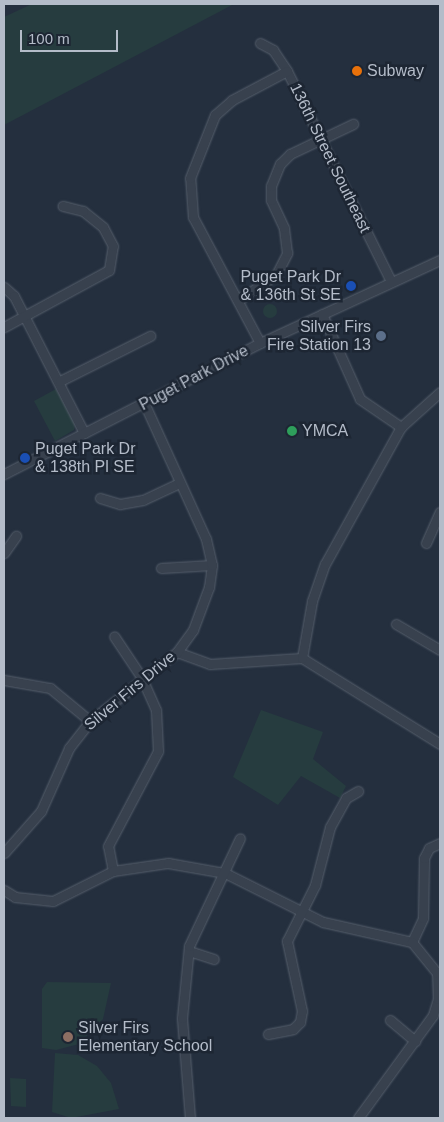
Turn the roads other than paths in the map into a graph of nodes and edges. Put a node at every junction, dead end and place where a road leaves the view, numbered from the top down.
1 (260, 43) dead end
2 (286, 71) junction
3 (352, 124) dead end
4 (322, 140) junction
5 (63, 206) dead end
6 (440, 260) edge
7 (391, 282) junction
8 (4, 286) edge
9 (238, 300) junction
10 (322, 314) junction
11 (24, 317) junction
12 (4, 328) edge
13 (150, 336) dead end
14 (260, 343) junction
15 (60, 381) junction
16 (440, 392) edge
17 (145, 405) junction
18 (401, 427) junction
19 (84, 433) junction
20 (4, 474) edge
21 (178, 484) junction
22 (100, 498) dead end
23 (440, 512) edge
24 (16, 536) dead end
25 (426, 543) dead end
26 (4, 553) edge
27 (212, 565) junction
28 (161, 568) dead end
29 (396, 624) dead end
30 (114, 636) dead end
31 (440, 650) edge
32 (177, 652) junction
33 (302, 658) junction
34 (142, 678) junction
35 (4, 680) edge
36 (90, 721) junction
37 (440, 744) edge
38 (358, 792) dead end
39 (240, 838) dead end
40 (440, 843) edge
41 (4, 853) edge
42 (113, 871) junction
43 (225, 873) junction
44 (4, 890) edge
45 (300, 913) junction
46 (412, 942) junction
47 (189, 951) junction
48 (214, 959) dead end
49 (390, 1020) dead end
50 (268, 1034) dead end
51 (415, 1041) junction
52 (190, 1118) edge
53 (358, 1118) edge

1 - 2 street, 136th Street Southeast
2 - 4 street, 136th Street Southeast
2 - 9 street
3 - 4 street
4 - 7 street, 136th Street Southeast
4 - 9 street
5 - 11 street
6 - 7 street, Puget Park Drive
7 - 10 street, Puget Park Drive
8 - 11 street
9 - 14 street
10 - 14 street, Puget Park Drive
10 - 18 street
11 - 12 street
11 - 15 street
13 - 15 street
14 - 17 street, Puget Park Drive
15 - 19 street
16 - 18 street
17 - 19 street, Puget Park Drive
17 - 21 street, Silver Firs Drive
18 - 33 street
19 - 20 street, Puget Park Drive
21 - 22 street
21 - 27 street, Silver Firs Drive
23 - 25 street
24 - 26 street
27 - 28 street
27 - 32 street, Silver Firs Drive
29 - 31 street
30 - 34 street
32 - 33 street
32 - 34 street, Silver Firs Drive
33 - 37 street
34 - 36 street, Silver Firs Drive
34 - 42 street
35 - 36 street
36 - 41 street, Silver Firs Drive
38 - 45 street
39 - 43 street
40 - 46 street
42 - 43 street
42 - 44 street
43 - 45 street
43 - 47 street
45 - 46 street
45 - 50 street
46 - 51 street
47 - 48 street
47 - 52 street
49 - 51 street
51 - 53 street

